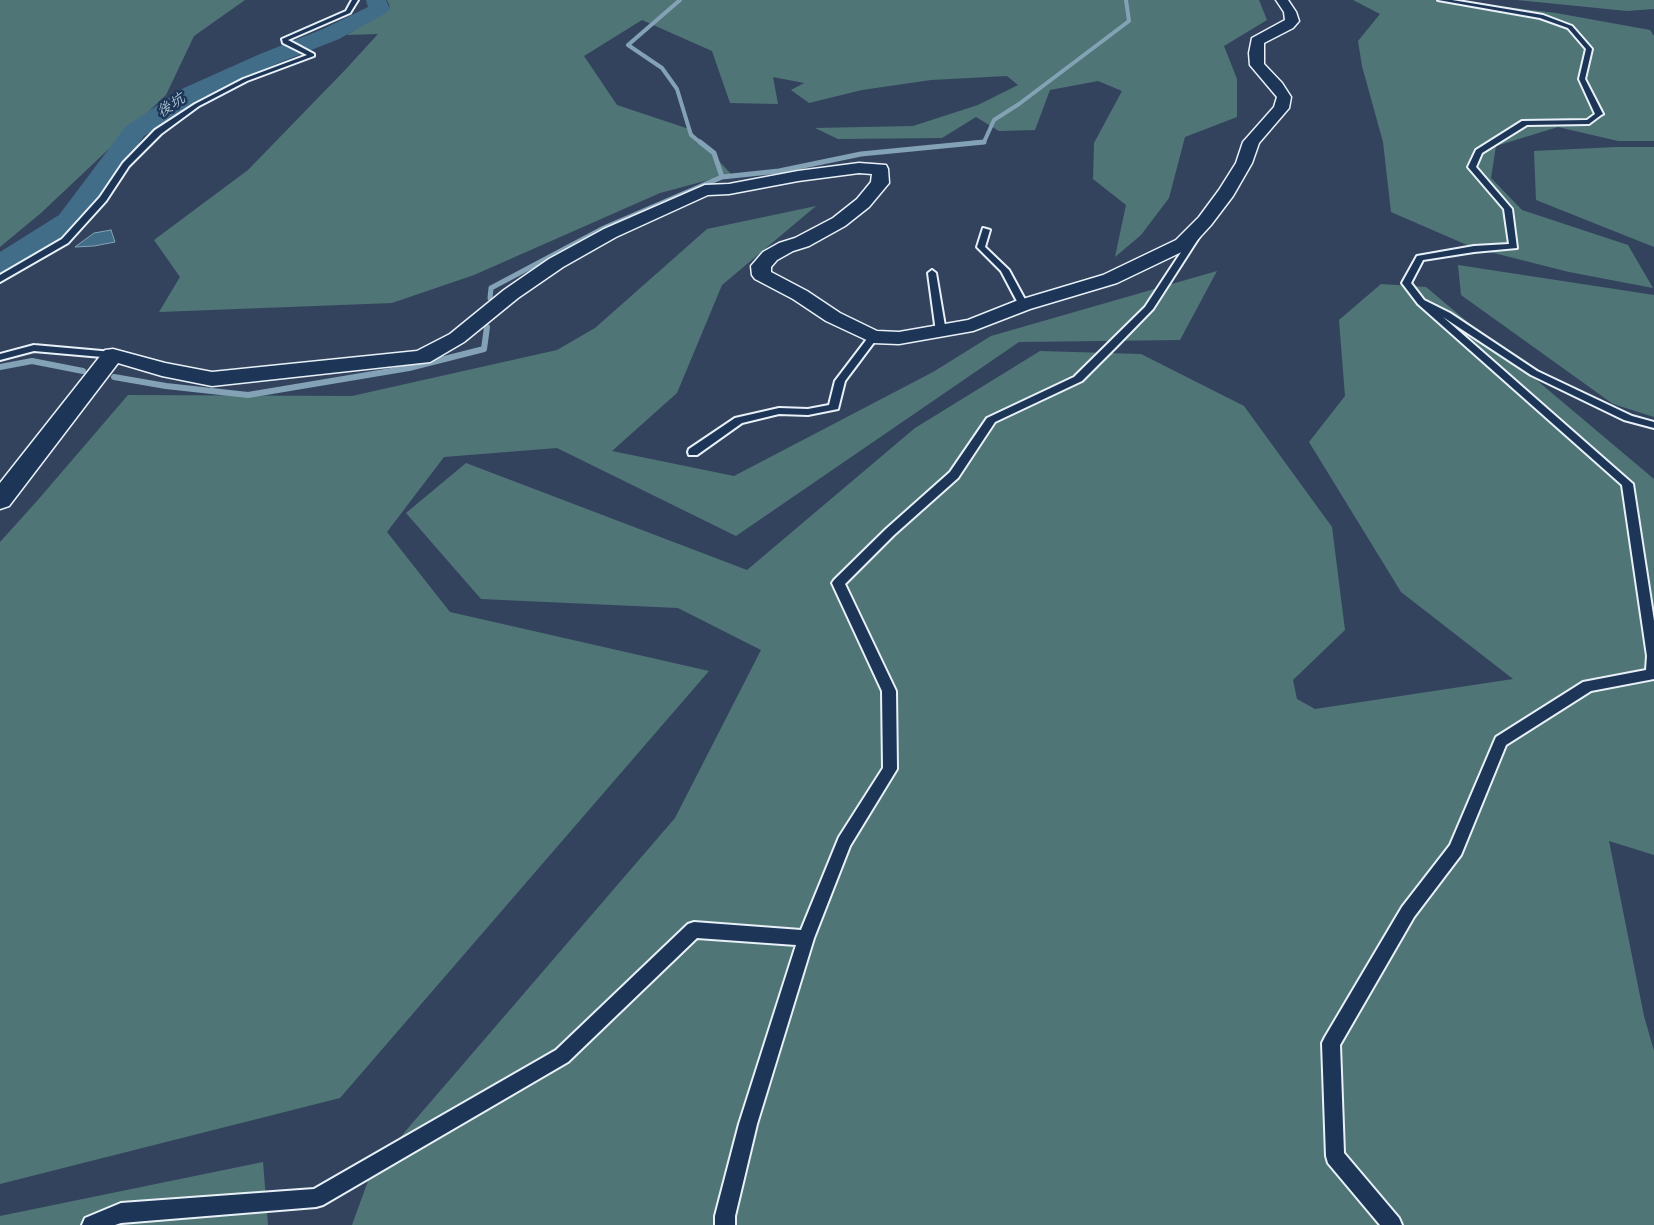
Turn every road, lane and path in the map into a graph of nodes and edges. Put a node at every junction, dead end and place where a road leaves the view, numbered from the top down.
1 (354, 0) edge
2 (1282, 0) edge
3 (1441, 0) edge
4 (1205, 221) junction
5 (986, 230) dead end
6 (932, 273) dead end
7 (0, 280) edge
8 (1421, 302) junction
9 (1023, 305) junction
10 (940, 332) junction
11 (873, 337) junction
12 (113, 355) junction
13 (0, 357) edge
14 (1654, 425) edge
15 (693, 452) dead end
16 (0, 500) edge
17 (806, 938) junction
18 (92, 1225) edge
19 (725, 1225) edge
20 (1392, 1225) edge

1 - 7 lane
2 - 4 street
3 - 8 lane
4 - 9 street
4 - 17 lane
5 - 9 lane
6 - 10 lane
8 - 14 lane
8 - 20 lane
9 - 10 street
10 - 11 street
11 - 12 street
11 - 15 lane
12 - 13 lane
12 - 16 street
17 - 18 lane
17 - 19 lane

